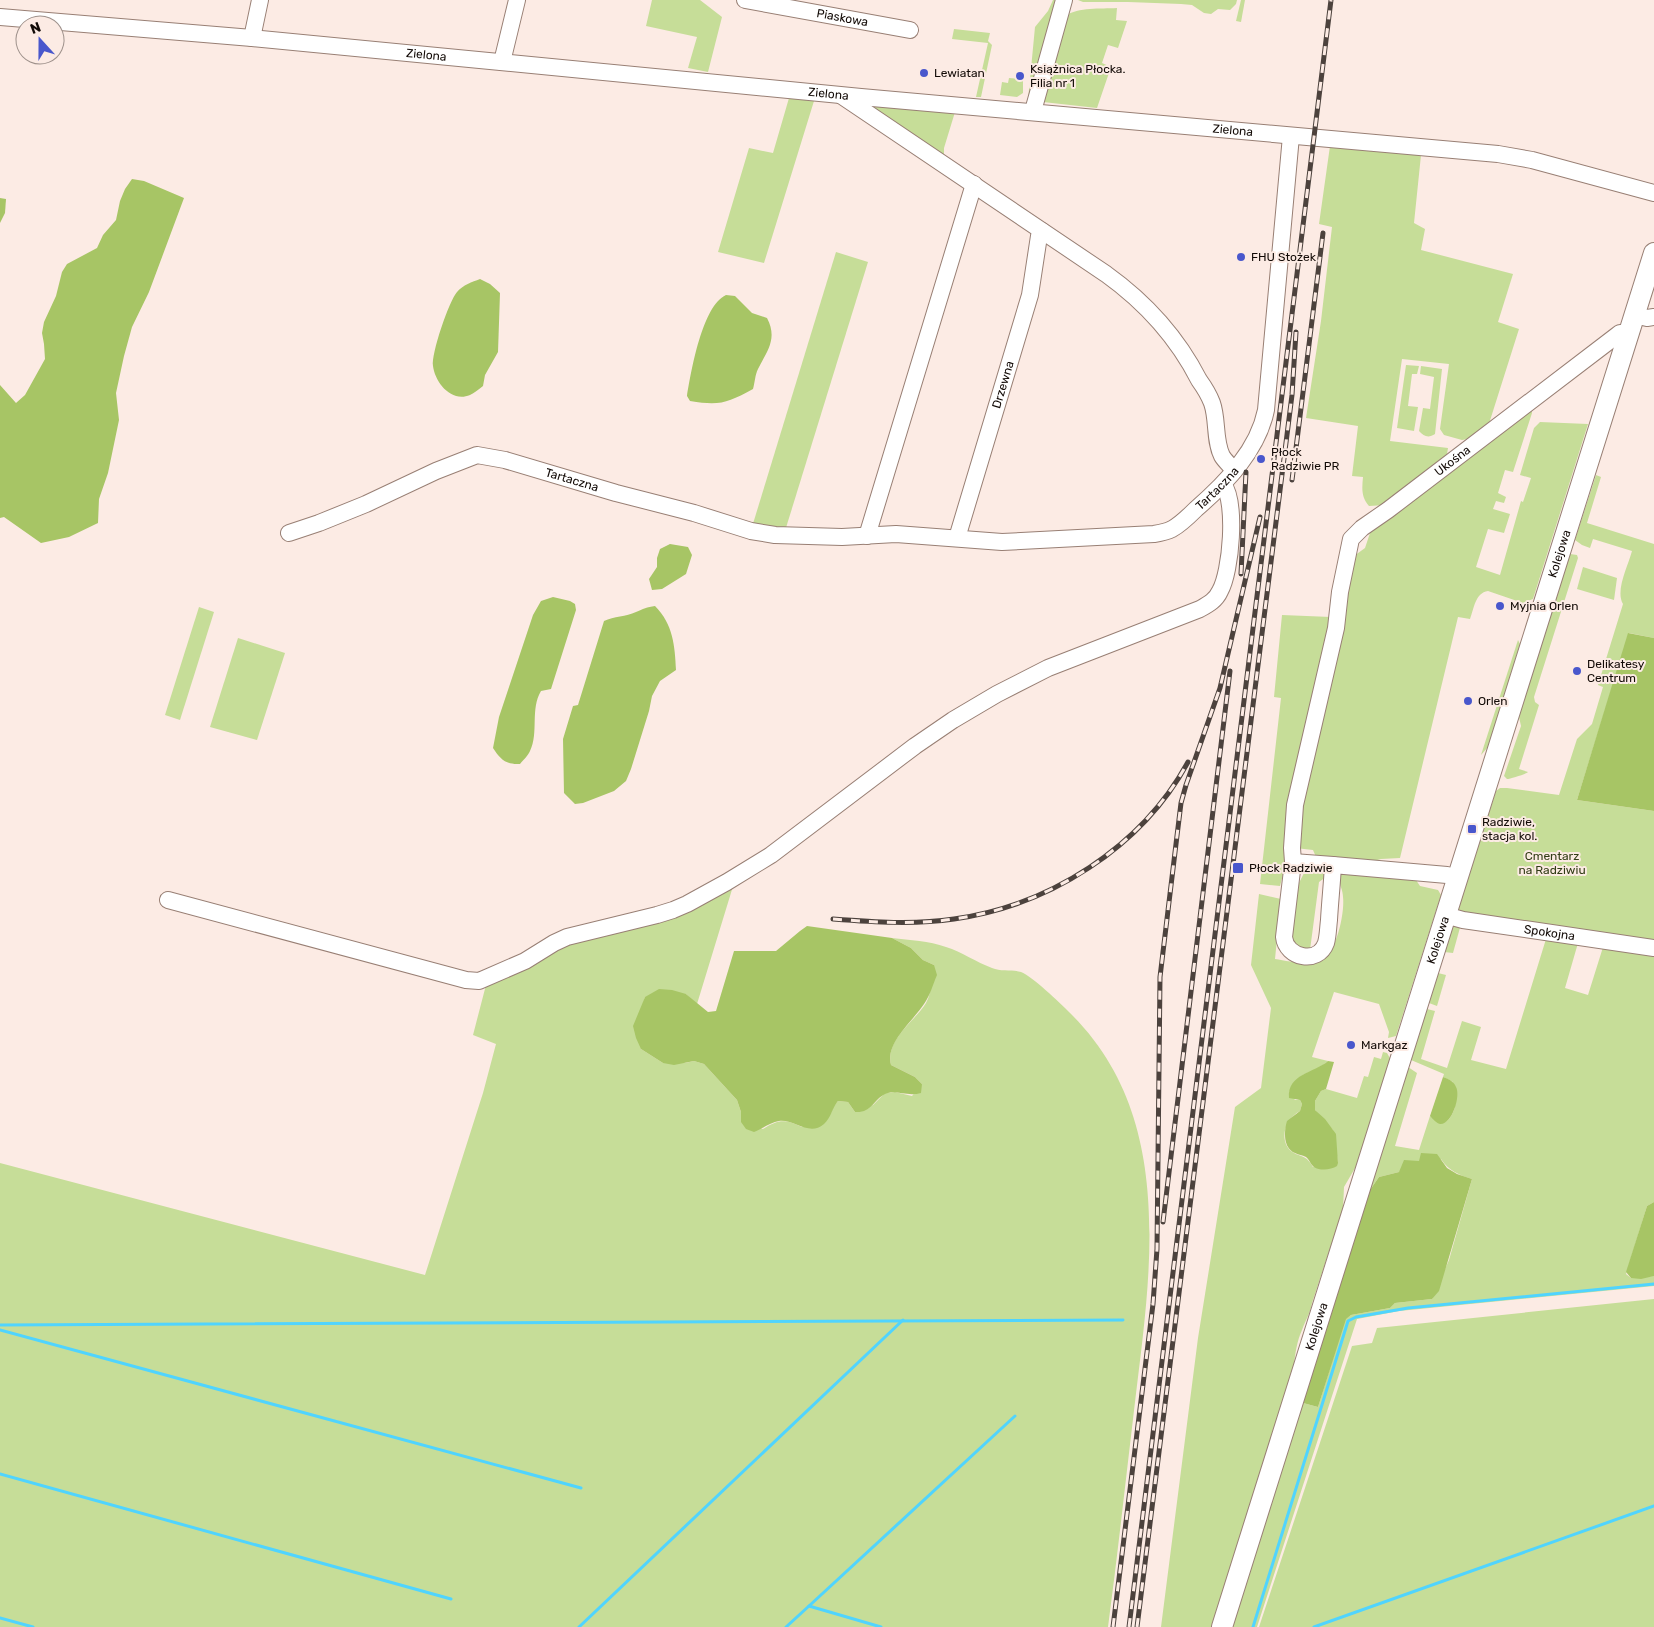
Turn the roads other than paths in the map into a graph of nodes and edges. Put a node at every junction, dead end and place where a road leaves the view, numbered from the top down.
1 (260, 0) edge
2 (518, 0) edge
3 (745, 0) edge
4 (1064, 0) edge
5 (0, 17) edge
6 (910, 30) dead end
7 (252, 38) junction
8 (502, 62) junction
9 (840, 94) junction
10 (1033, 111) junction
11 (1291, 136) junction
12 (974, 184) junction
13 (1654, 193) edge
14 (1042, 231) junction
15 (1654, 254) edge
16 (1639, 322) edge
17 (1234, 471) junction
18 (1223, 484) junction
19 (288, 533) dead end
20 (867, 536) junction
21 (957, 538) junction
22 (1293, 862) junction
23 (1334, 865) junction
24 (1457, 878) junction
25 (168, 900) dead end
26 (1446, 915) junction
27 (1654, 948) edge
28 (1222, 1627) edge

1 - 7 street
2 - 8 street
3 - 6 street, Piaskowa
4 - 10 street
5 - 7 street, Zielona
7 - 8 street, Zielona
8 - 9 street, Zielona
9 - 10 street, Zielona
9 - 12 street
10 - 11 street, Zielona
11 - 13 street, Zielona
11 - 17 street, Tartaczna
12 - 14 street
12 - 20 street
14 - 17 street
14 - 21 street, Drzewna
15 - 16 main road, Kolejowa
16 - 22 street, Ukośna
16 - 24 main road, Kolejowa
17 - 18 street, Tartaczna
18 - 21 street, Tartaczna
18 - 25 street
19 - 20 street, Tartaczna
20 - 21 street, Tartaczna
22 - 23 street
22 - 23 street, Ukośna
23 - 24 street
24 - 26 main road, Kolejowa
26 - 27 street, Spokojna
26 - 28 main road, Kolejowa

